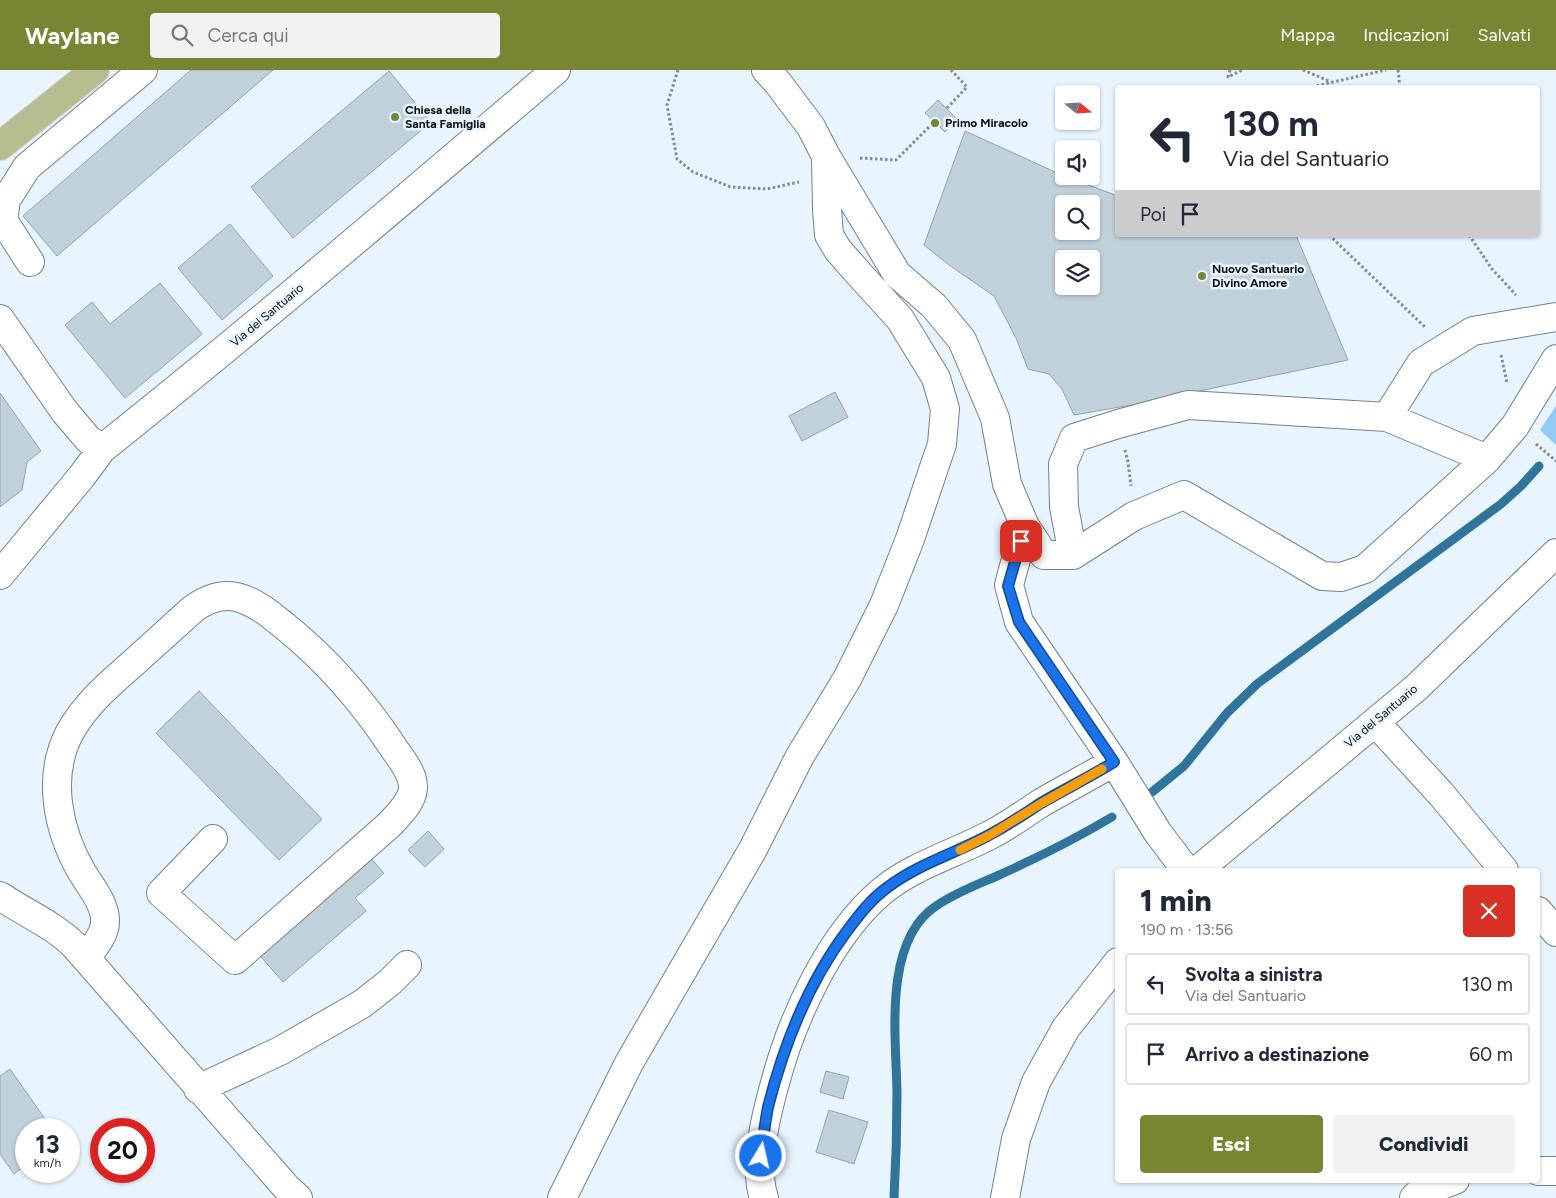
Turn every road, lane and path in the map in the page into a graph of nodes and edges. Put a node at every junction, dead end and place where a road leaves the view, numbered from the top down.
1 (95, 70) edge
2 (143, 70) edge
3 (556, 70) edge
4 (678, 70) edge
5 (766, 70) edge
6 (951, 70) edge
7 (1230, 70) edge
8 (1242, 70) edge
9 (1303, 70) edge
10 (1386, 70) edge
11 (1398, 70) edge
12 (1332, 82) junction
13 (1320, 85) edge
14 (1400, 85) edge
15 (947, 108) dead end
16 (934, 122) dead end
17 (0, 146) edge
18 (826, 156) junction
19 (1331, 237) edge
20 (1470, 237) edge
21 (30, 262) dead end
22 (1548, 318) edge
23 (0, 319) edge
24 (1496, 327) junction
25 (1447, 347) junction
26 (1556, 359) edge
27 (1387, 417) junction
28 (1118, 424) junction
29 (1515, 426) junction
30 (102, 449) junction
31 (1487, 459) junction
32 (1134, 516) junction
33 (1025, 526) junction
34 (1556, 553) edge
35 (1073, 555) junction
36 (0, 575) edge
37 (1375, 722) junction
38 (1114, 762) junction
39 (213, 839) dead end
40 (1184, 868) edge
41 (1200, 868) edge
42 (1502, 868) edge
43 (0, 896) edge
44 (1540, 913) edge
45 (1556, 932) edge
46 (86, 958) junction
47 (407, 965) dead end
48 (1115, 966) edge
49 (198, 1089) junction
50 (1540, 1171) edge
51 (1556, 1171) edge
52 (1447, 1183) edge
53 (298, 1198) edge
54 (562, 1198) edge
55 (764, 1198) edge
56 (1005, 1198) edge
57 (1414, 1198) edge

1 - 17 main road
2 - 21 lane
3 - 30 lane, Via del Santuario
4 - 18 path
5 - 18 lane
6 - 15 path
7 - 8 path
9 - 12 path
10 - 12 path
11 - 14 path
12 - 13 path
16 - 18 path
18 - 33 lane
18 - 54 lane
19 - 25 path
20 - 22 path
22 - 24 lane
23 - 30 lane
24 - 25 lane
24 - 29 path
25 - 27 lane
26 - 29 lane
27 - 28 lane
27 - 31 lane
28 - 32 path
28 - 35 lane
29 - 31 lane
30 - 36 lane, Via del Santuario
31 - 32 lane
32 - 35 lane
33 - 35 lane
33 - 38 lane
34 - 37 lane, Via del Santuario
37 - 41 lane, Via del Santuario
37 - 42 lane
38 - 40 lane
38 - 55 lane
39 - 46 lane
43 - 46 lane
44 - 45 lane
46 - 49 lane
47 - 49 lane
48 - 56 lane
49 - 53 lane
50 - 51 lane
52 - 57 lane

